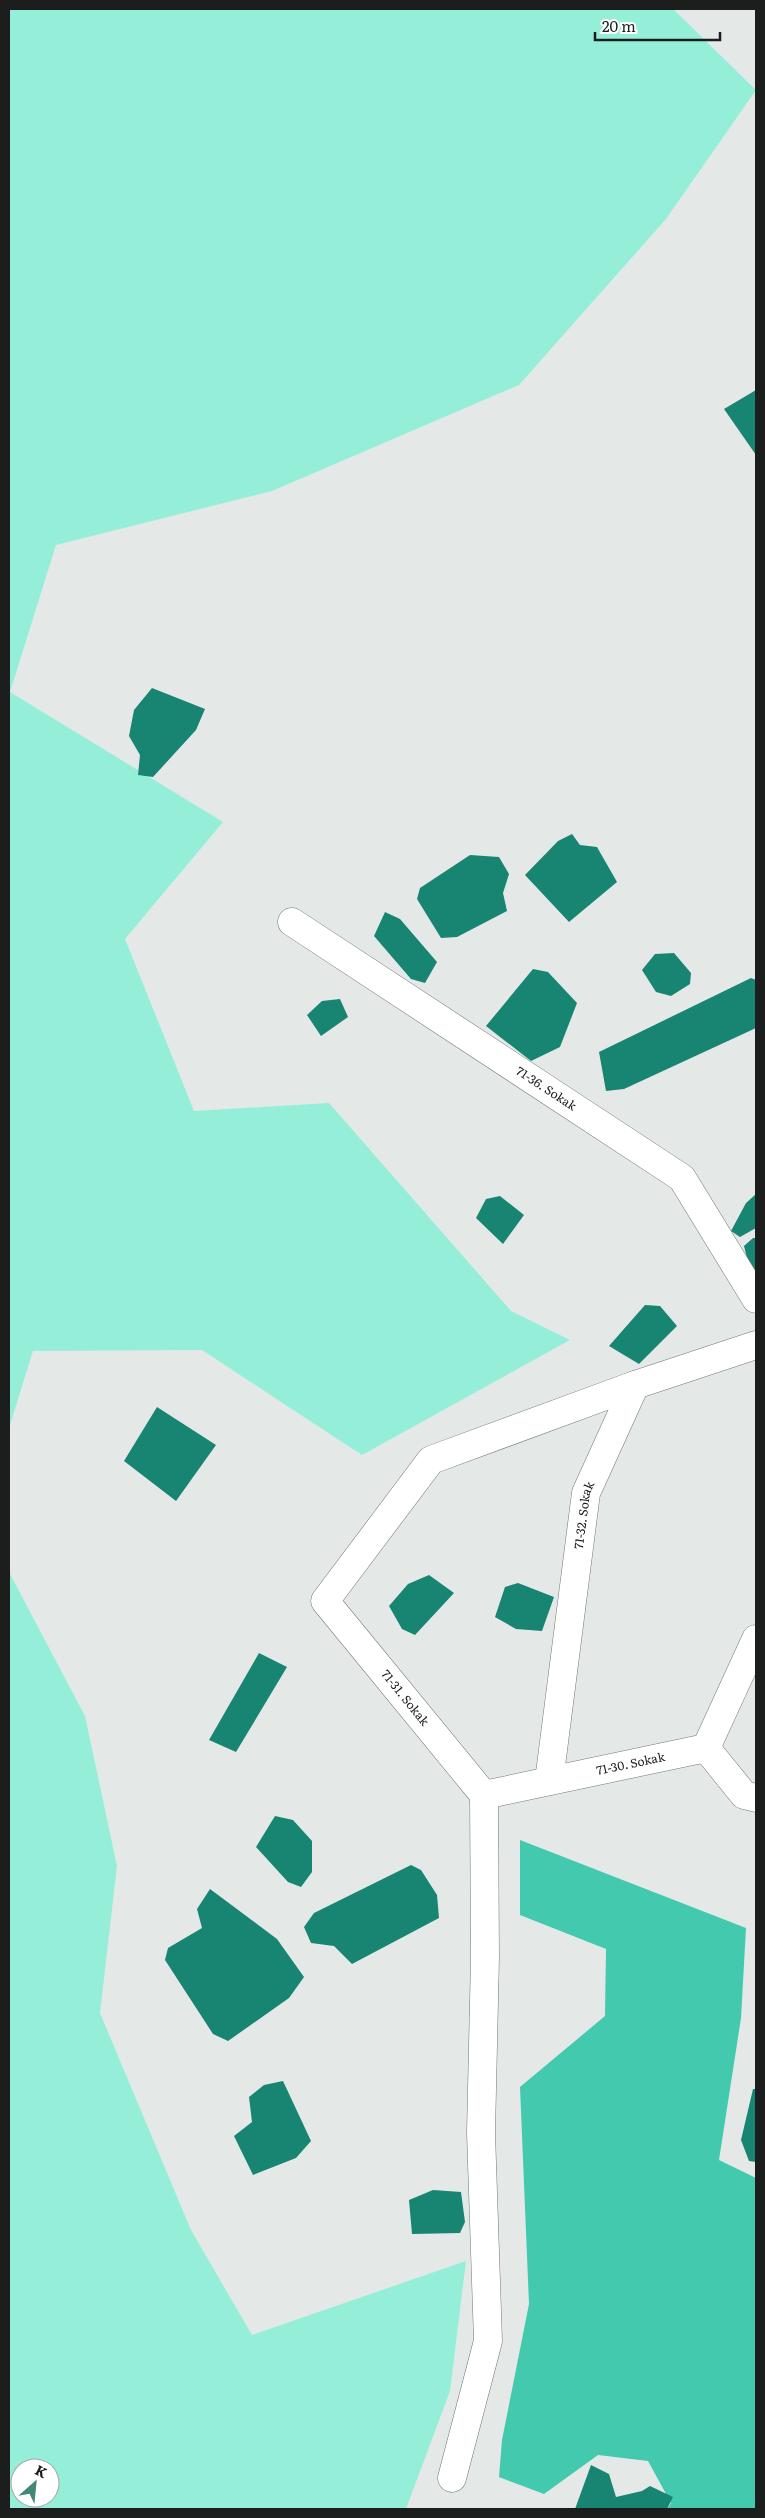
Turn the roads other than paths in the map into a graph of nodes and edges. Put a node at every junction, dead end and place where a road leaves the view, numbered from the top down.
1 (292, 922) dead end
2 (756, 1299) edge
3 (756, 1345) edge
4 (636, 1385) junction
5 (756, 1639) edge
6 (706, 1748) junction
7 (550, 1782) junction
8 (484, 1795) junction
9 (756, 1798) edge
10 (452, 2478) dead end

1 - 2 street, 71-36. Sokak
3 - 4 street
4 - 7 street, 71-32. Sokak
4 - 8 street, 71-31. Sokak
5 - 6 street
6 - 7 street, 71-30. Sokak
6 - 9 street
7 - 8 street, 71-30. Sokak
8 - 10 street

